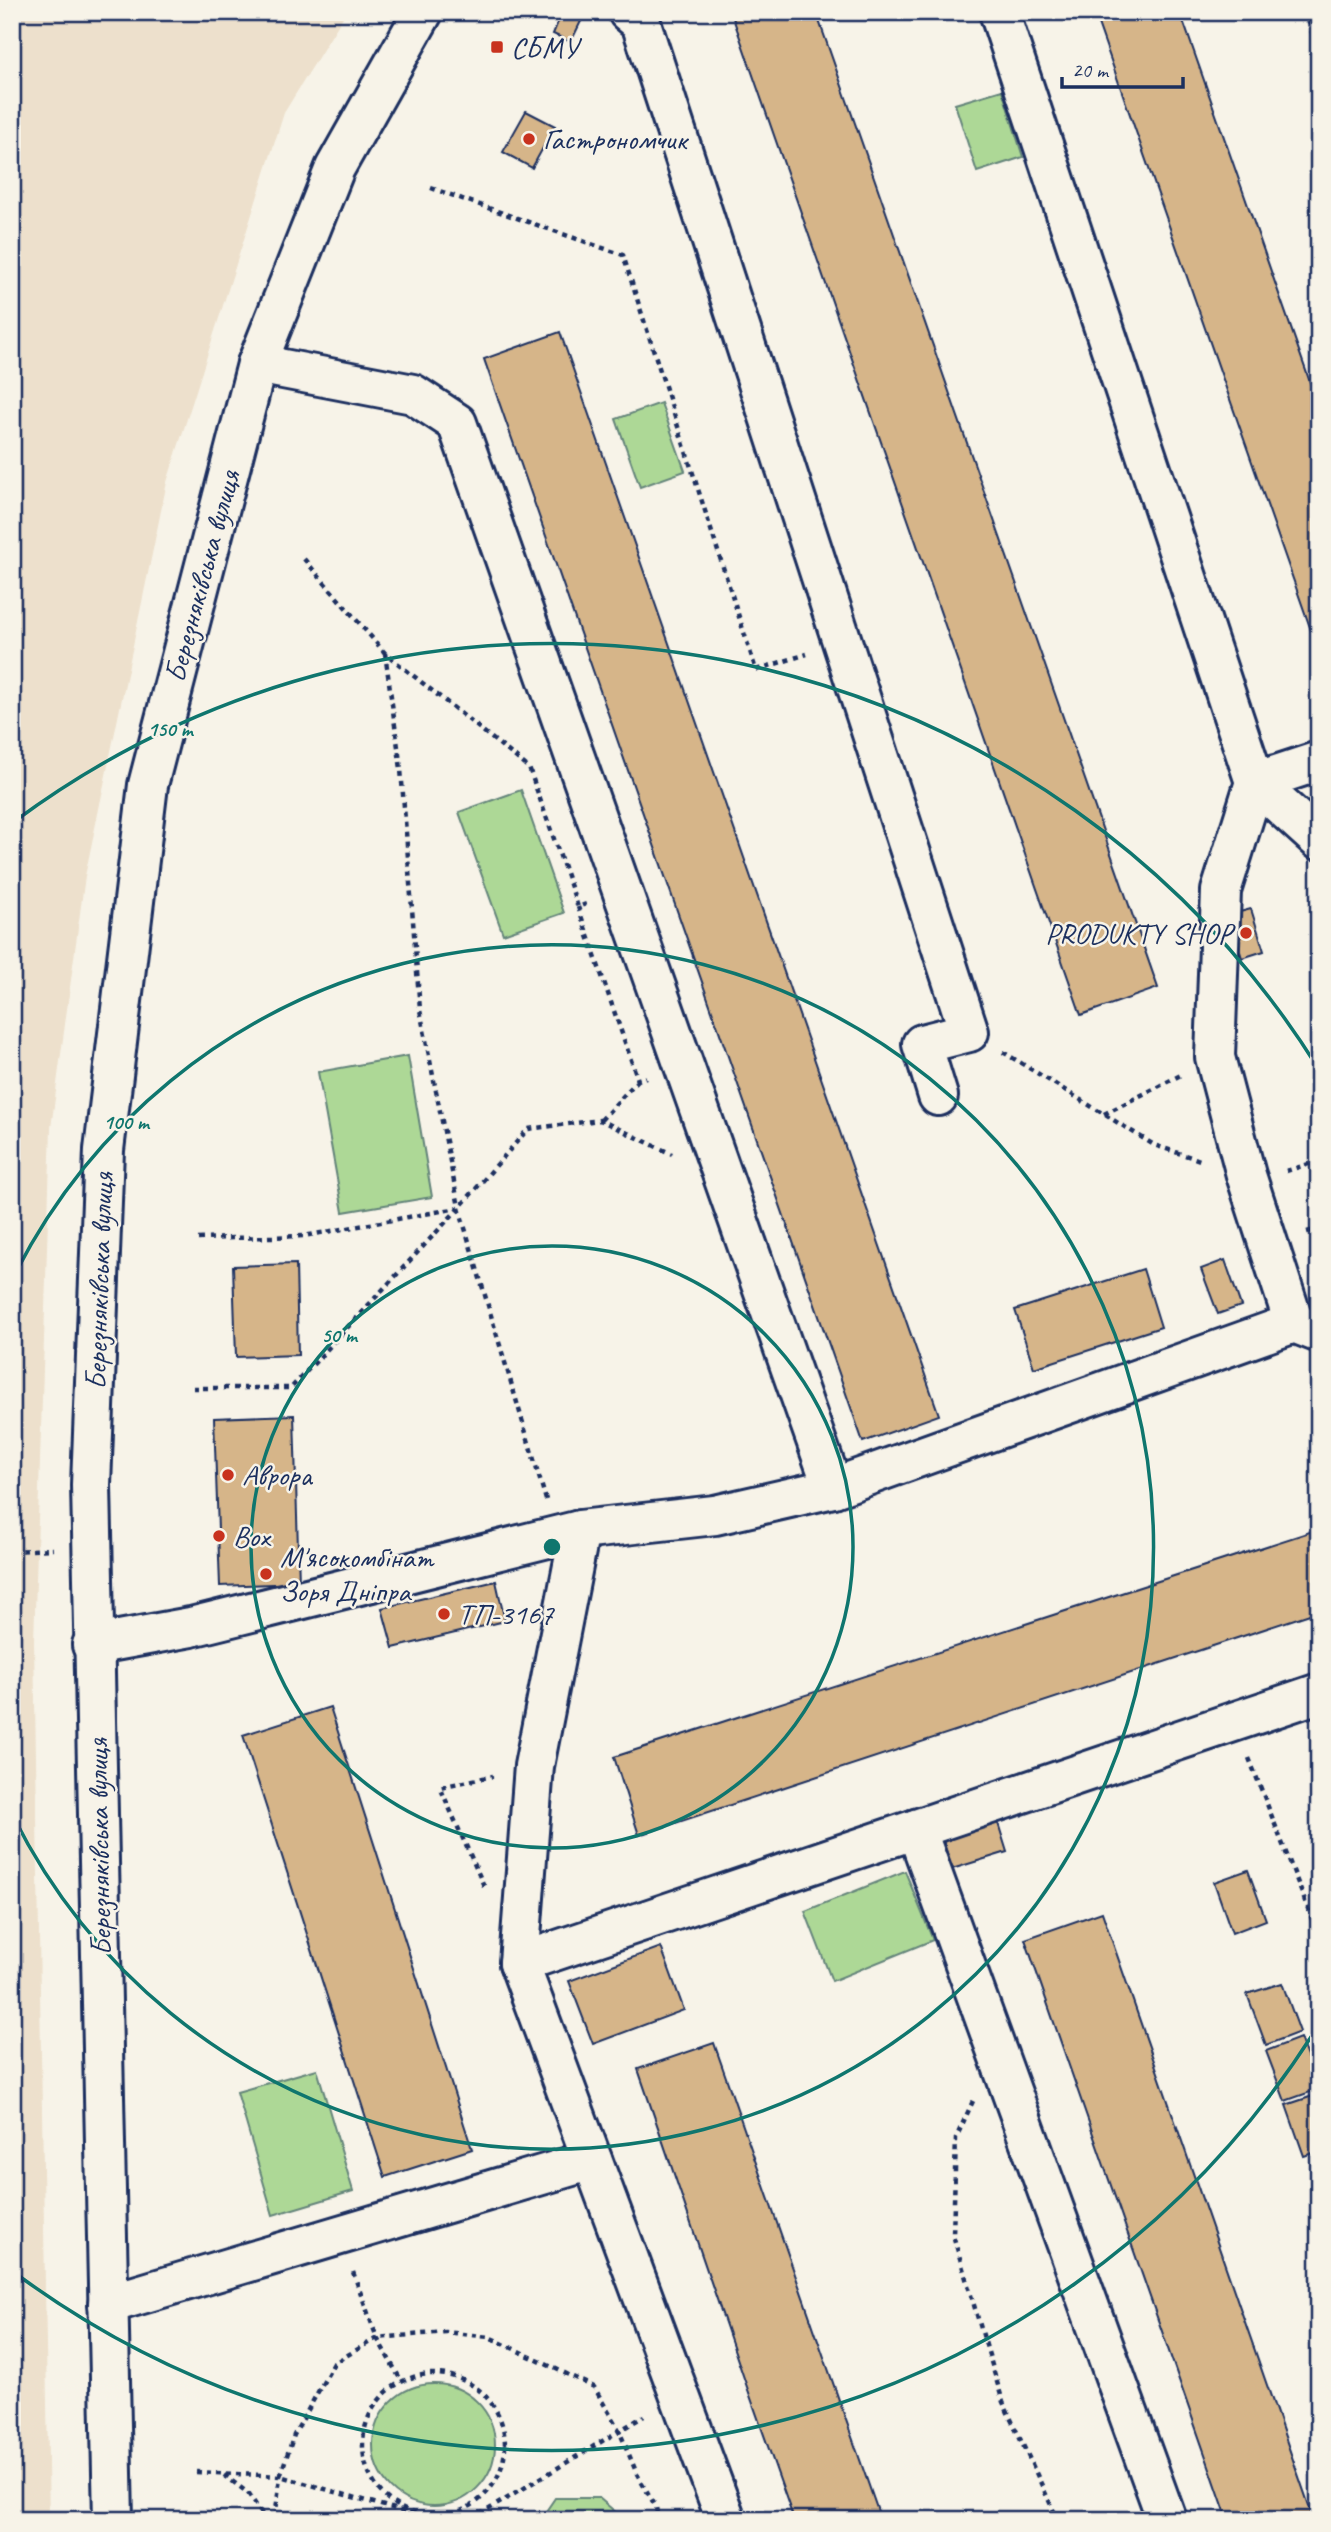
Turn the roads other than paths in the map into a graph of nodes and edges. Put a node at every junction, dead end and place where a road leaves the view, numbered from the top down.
1 (423, 12) edge
2 (628, 12) edge
3 (999, 12) edge
4 (257, 364) junction
5 (1319, 761) edge
6 (1255, 782) junction
7 (1319, 840) edge
8 (938, 1096) dead end
9 (1306, 1328) edge
10 (833, 1488) junction
11 (568, 1533) junction
12 (92, 1645) junction
13 (1319, 1693) edge
14 (916, 1829) junction
15 (519, 1963) junction
16 (592, 2160) junction
17 (108, 2304) junction
18 (113, 2520) edge
19 (726, 2520) edge
20 (1167, 2520) edge

1 - 4 street, Березняківська вулиця
2 - 8 street
3 - 6 street
4 - 10 street
4 - 12 street, Березняківська вулиця
5 - 6 street
6 - 7 street
6 - 9 street
9 - 10 street
10 - 11 street
11 - 12 street
11 - 15 street
12 - 17 street, Березняківська вулиця
13 - 14 street
14 - 15 street
14 - 20 street
15 - 16 street
16 - 17 street
16 - 19 street
17 - 18 street, Березняківська вулиця

